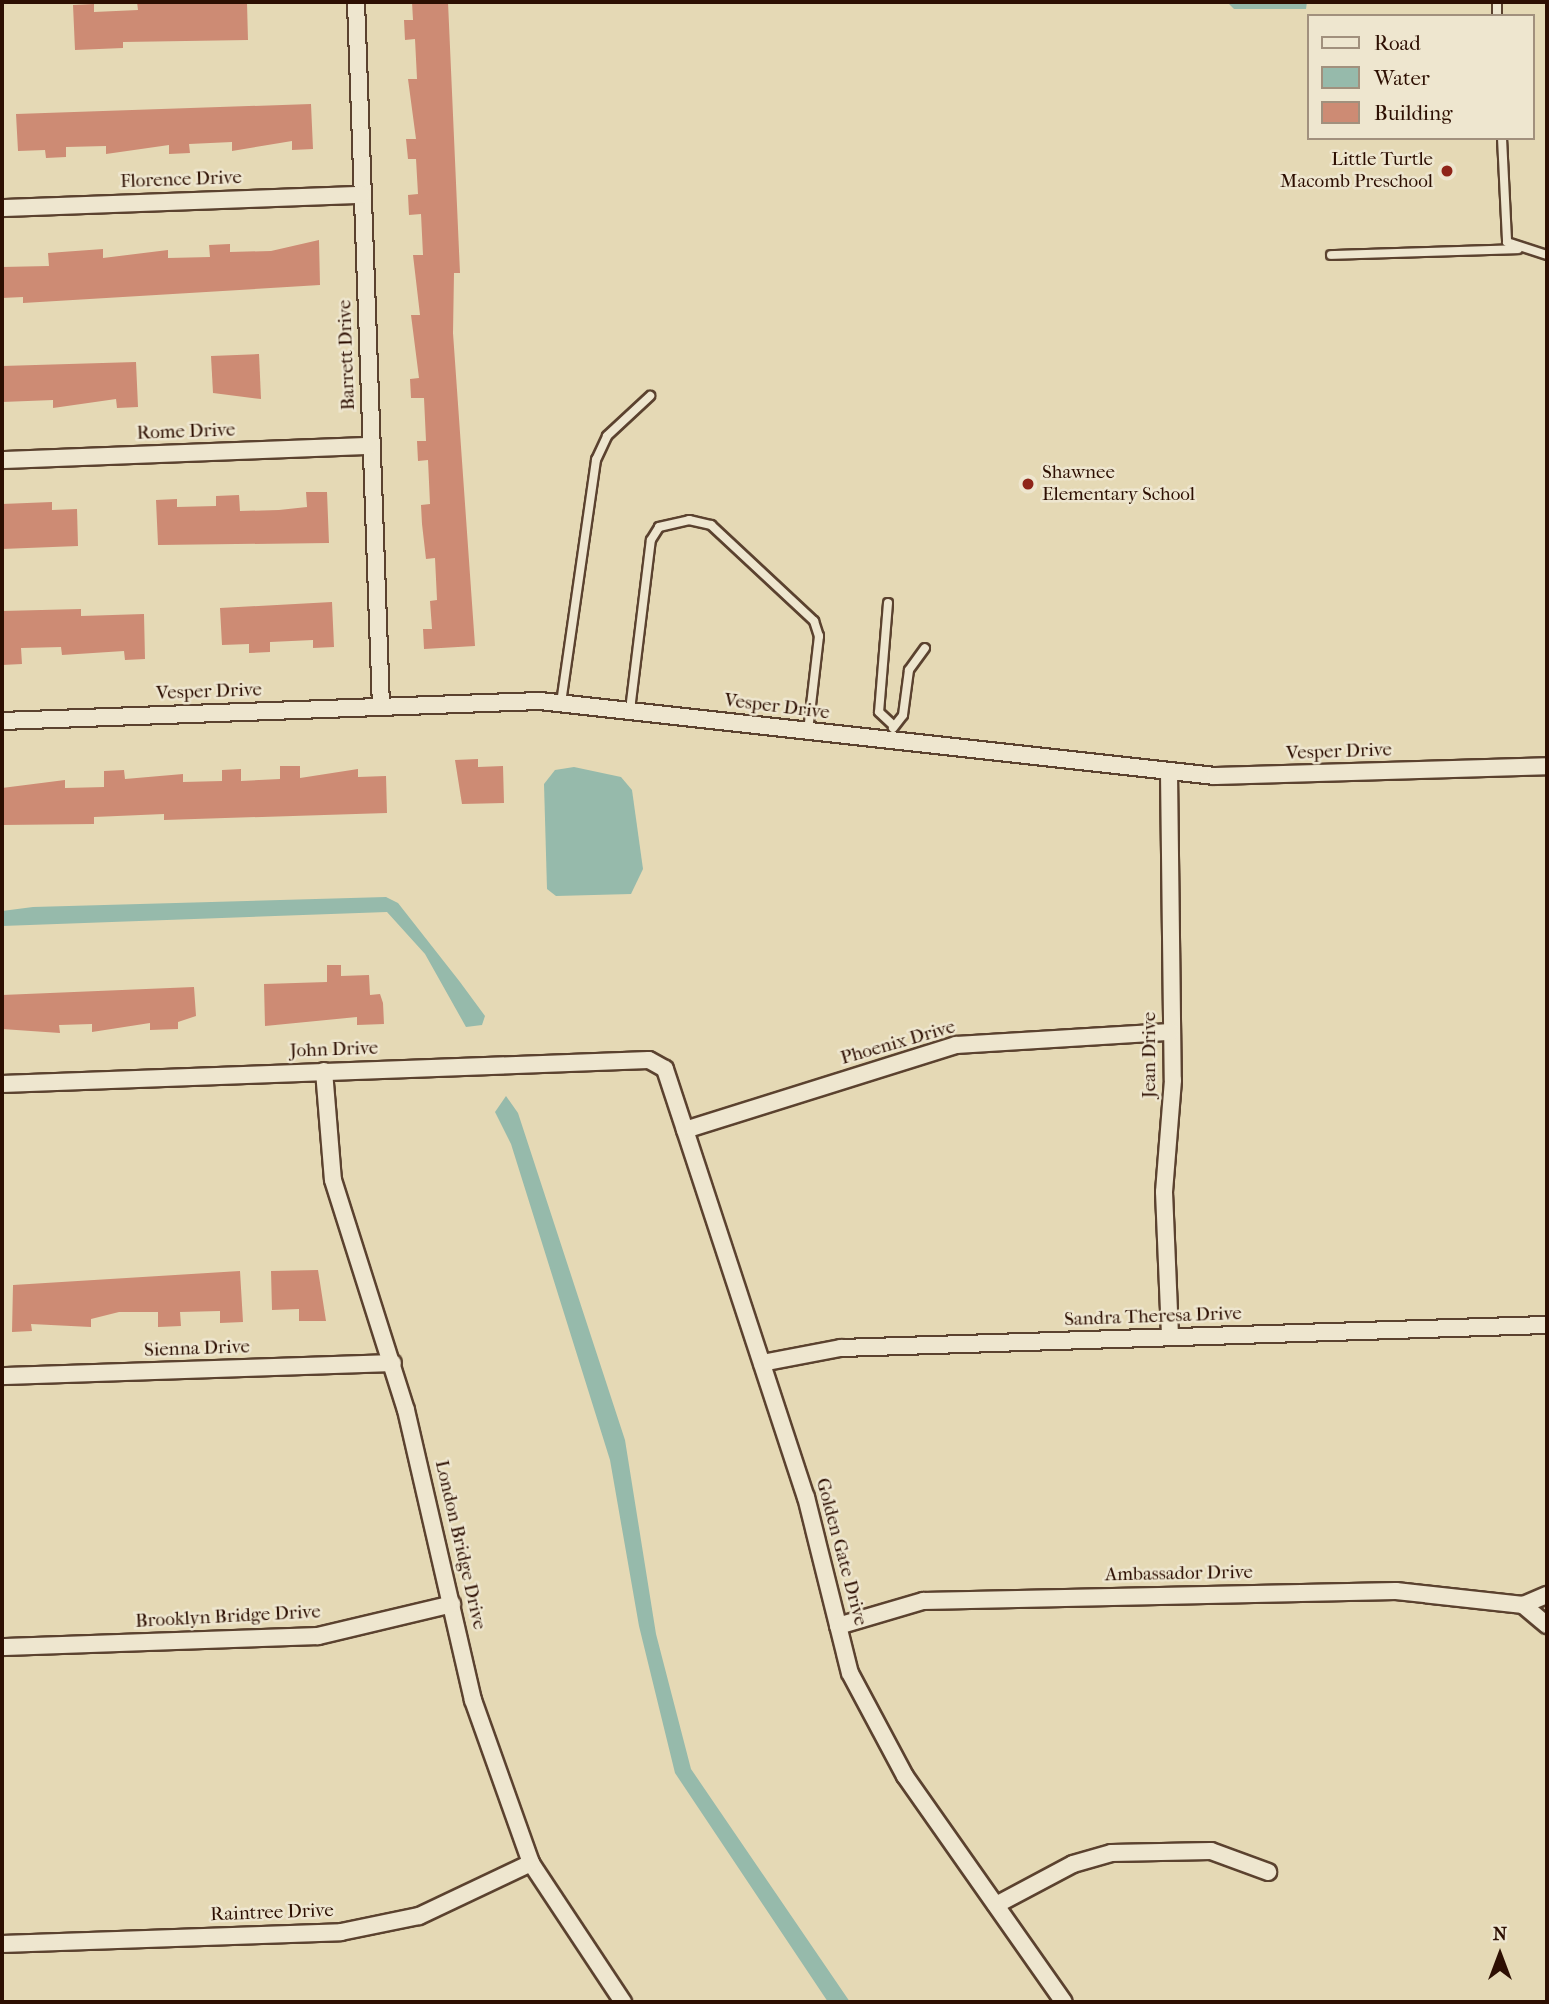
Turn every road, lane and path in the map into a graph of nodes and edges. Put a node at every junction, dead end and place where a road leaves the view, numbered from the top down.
1 (356, 2) edge
2 (1502, 140) edge
3 (362, 195) junction
4 (2, 208) edge
5 (1518, 248) junction
6 (1331, 255) dead end
7 (1547, 256) edge
8 (650, 396) dead end
9 (371, 446) junction
10 (2, 460) edge
11 (888, 603) dead end
12 (925, 648) dead end
13 (561, 703) junction
14 (382, 707) junction
15 (630, 710) junction
16 (2, 721) edge
17 (808, 732) junction
18 (892, 733) junction
19 (1547, 766) edge
20 (1169, 773) junction
21 (1171, 1032) junction
22 (665, 1069) joint
23 (324, 1071) junction
24 (2, 1084) edge
25 (685, 1130) junction
26 (1547, 1325) edge
27 (1170, 1337) junction
28 (393, 1363) junction
29 (762, 1363) junction
30 (2, 1376) edge
31 (1547, 1595) edge
32 (452, 1604) junction
33 (1523, 1605) junction
34 (1547, 1625) edge
35 (838, 1626) junction
36 (2, 1647) edge
37 (531, 1863) junction
38 (1268, 1872) dead end
39 (996, 1905) junction
40 (2, 1944) edge
41 (623, 2002) edge
42 (1064, 2002) edge

1 - 3 street, Barrett Drive
2 - 5 lane
3 - 4 street, Florence Drive
3 - 9 street, Barrett Drive
5 - 6 lane
5 - 7 lane
8 - 13 lane
9 - 10 street, Rome Drive
9 - 14 street, Barrett Drive
11 - 18 lane
12 - 18 lane
13 - 14 street, Vesper Drive
13 - 15 street, Vesper Drive
14 - 16 street, Vesper Drive
15 - 17 street, Vesper Drive
15 - 17 lane
17 - 18 street, Vesper Drive
18 - 20 street, Vesper Drive
19 - 20 street, Vesper Drive
20 - 21 street, Jean Drive
21 - 25 street, Phoenix Drive
21 - 27 street, Jean Drive
22 - 23 street, John Drive
22 - 25 street, Golden Gate Drive
23 - 24 street, John Drive
23 - 28 street, London Bridge Drive
25 - 29 street, Golden Gate Drive
26 - 27 street, Sandra Theresa Drive
27 - 29 street, Sandra Theresa Drive
28 - 30 street, Sienna Drive
28 - 32 street, London Bridge Drive
29 - 35 street, Golden Gate Drive
31 - 33 street, Ambassador Drive
32 - 36 street, Brooklyn Bridge Drive
32 - 37 street, London Bridge Drive
33 - 34 street
33 - 35 street, Ambassador Drive
35 - 39 street, Golden Gate Drive
37 - 40 street, Raintree Drive
37 - 41 street, London Bridge Drive
38 - 39 street
39 - 42 street, Golden Gate Drive

